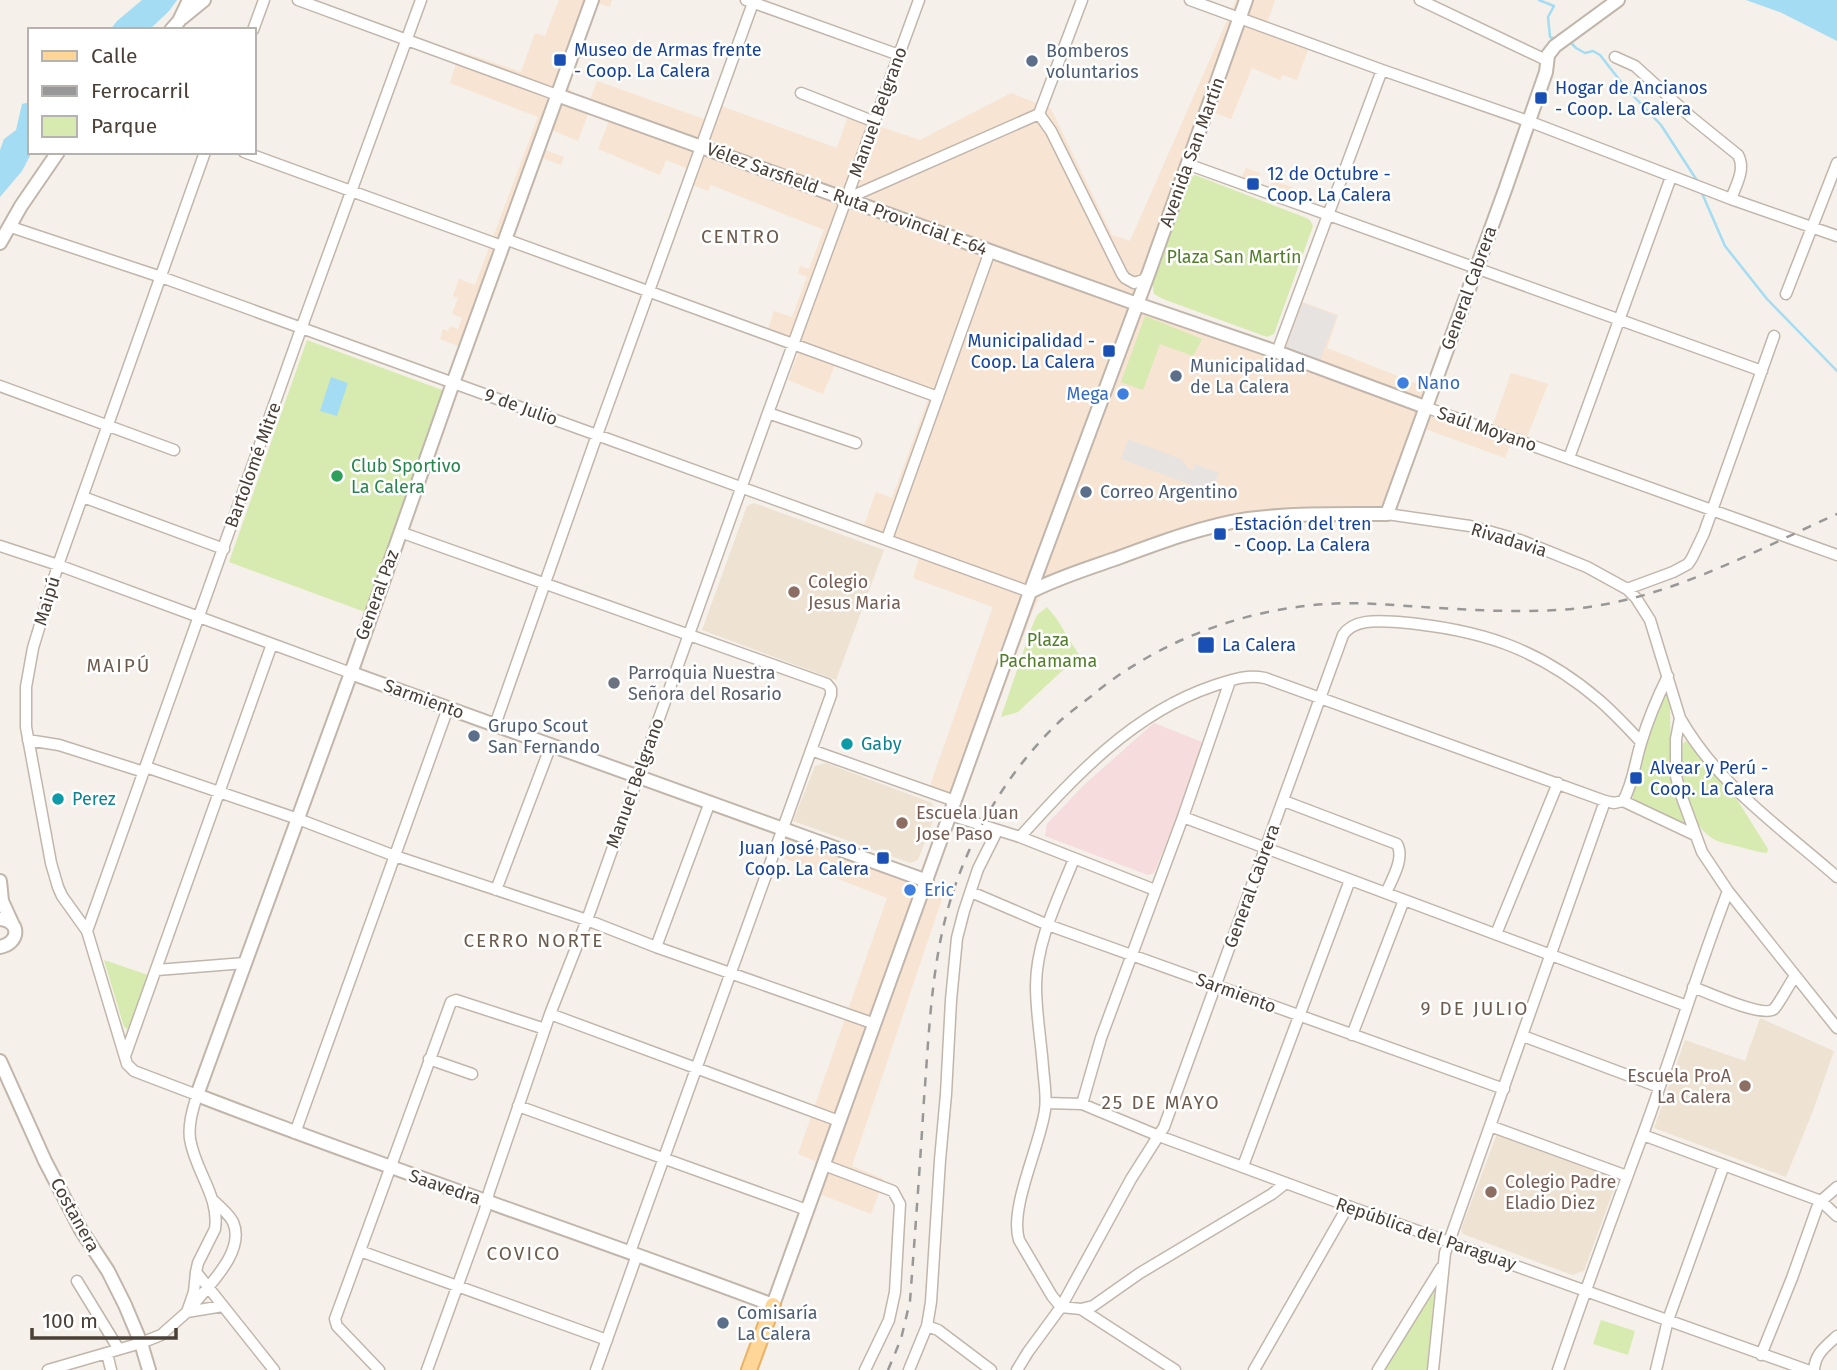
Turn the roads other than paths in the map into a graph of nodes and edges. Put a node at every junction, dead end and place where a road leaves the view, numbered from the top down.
1 (189, 0) edge
2 (204, 0) edge
3 (264, 0) edge
4 (298, 0) edge
5 (421, 0) edge
6 (592, 0) edge
7 (919, 0) edge
8 (1082, 0) edge
9 (1190, 0) edge
10 (1246, 0) edge
11 (1420, 0) edge
12 (1618, 0) edge
13 (751, 1) edge
14 (1239, 18) junction
15 (175, 25) edge
16 (254, 28) edge
17 (406, 40) junction
18 (899, 55) junction
19 (1615, 57) dead end
20 (1546, 61) junction
21 (1382, 70) junction
22 (801, 93) dead end
23 (557, 94) junction
24 (1039, 114) junction
25 (1528, 121) junction
26 (875, 122) junction
27 (702, 146) junction
28 (57, 154) edge
29 (204, 154) edge
30 (248, 154) edge
31 (1837, 163) edge
32 (1187, 164) junction
33 (1671, 177) junction
34 (352, 192) junction
35 (846, 199) junction
36 (1731, 199) junction
37 (1327, 216) junction
38 (11, 226) junction
39 (1812, 228) junction
40 (1837, 236) edge
41 (504, 242) junction
42 (0, 243) edge
43 (990, 251) junction
44 (1475, 269) junction
45 (1122, 274) junction
46 (1148, 275) junction
47 (160, 277) junction
48 (649, 291) junction
49 (1109, 293) junction
50 (1786, 294) dead end
51 (1137, 304) junction
52 (1619, 319) junction
53 (302, 329) junction
54 (1774, 336) dead end
55 (794, 343) junction
56 (1277, 352) junction
57 (1762, 371) junction
58 (453, 383) junction
59 (0, 386) edge
60 (938, 397) junction
61 (1425, 407) junction
62 (768, 413) junction
63 (108, 425) junction
64 (597, 435) junction
65 (856, 443) dead end
66 (174, 450) dead end
67 (1569, 458) junction
68 (743, 486) junction
69 (83, 497) junction
70 (1712, 510) junction
71 (1387, 514) junction
72 (400, 532) junction
73 (887, 539) junction
74 (0, 546) edge
75 (224, 549) junction
76 (1837, 555) edge
77 (1044, 558) junction
78 (58, 565) junction
79 (1061, 578) junction
80 (545, 583) junction
81 (1627, 589) junction
82 (1030, 592) junction
83 (200, 617) junction
84 (689, 635) junction
85 (272, 645) junction
86 (351, 673) junction
87 (1668, 676) junction
88 (1230, 681) junction
89 (1321, 698) junction
90 (448, 708) junction
91 (1680, 718) junction
92 (495, 725) junction
93 (28, 740) junction
94 (1642, 742) junction
95 (551, 745) junction
96 (811, 750) junction
97 (145, 769) junction
98 (638, 776) junction
99 (1558, 783) junction
100 (220, 792) junction
101 (1284, 801) junction
102 (1605, 801) junction
103 (1623, 801) junction
104 (710, 802) junction
105 (956, 802) junction
106 (950, 816) junction
107 (1183, 817) junction
108 (298, 819) junction
109 (784, 828) junction
110 (997, 831) junction
111 (1695, 835) junction
112 (1020, 837) junction
113 (1266, 848) junction
114 (395, 856) junction
115 (1074, 859) junction
116 (1837, 877) edge
117 (1350, 880) junction
118 (0, 881) edge
119 (927, 881) junction
120 (496, 890) junction
121 (1155, 890) junction
122 (1728, 891) junction
123 (971, 892) junction
124 (1386, 893) junction
125 (1404, 900) junction
126 (1, 905) edge
127 (0, 919) edge
128 (587, 920) junction
129 (13, 925) junction
130 (1048, 925) junction
131 (87, 931) junction
132 (1496, 934) junction
133 (4, 946) edge
134 (656, 947) junction
135 (1551, 954) junction
136 (1131, 955) junction
137 (0, 958) edge
138 (245, 963) junction
139 (157, 970) junction
140 (730, 972) junction
141 (1795, 976) junction
142 (1216, 986) junction
143 (1693, 987) junction
144 (1686, 1006) junction
145 (550, 1014) junction
146 (1299, 1016) junction
147 (875, 1024) junction
148 (1837, 1028) edge
149 (545, 1029) junction
150 (1352, 1035) junction
151 (1523, 1036) junction
152 (125, 1057) junction
153 (429, 1059) junction
154 (0, 1061) edge
155 (695, 1068) junction
156 (472, 1074) dead end
157 (1659, 1087) junction
158 (1504, 1089) junction
159 (197, 1095) junction
160 (1046, 1103) junction
161 (1082, 1104) junction
162 (518, 1106) junction
163 (839, 1121) junction
164 (1490, 1126) junction
165 (295, 1133) junction
166 (1643, 1135) junction
167 (1159, 1136) junction
168 (663, 1158) junction
169 (824, 1165) junction
170 (1242, 1166) junction
171 (1724, 1166) junction
172 (390, 1167) junction
173 (1627, 1176) junction
174 (1286, 1183) junction
175 (1837, 1187) edge
176 (214, 1201) junction
177 (487, 1201) junction
178 (1821, 1201) junction
179 (1348, 1206) junction
180 (807, 1210) junction
181 (1837, 1216) edge
182 (1449, 1241) junction
183 (360, 1251) junction
184 (634, 1253) junction
185 (1443, 1264) junction
186 (196, 1272) junction
187 (77, 1281) dead end
188 (458, 1286) junction
189 (208, 1287) junction
190 (1586, 1290) junction
191 (773, 1305) junction
192 (223, 1306) junction
193 (1061, 1307) junction
194 (1082, 1309) junction
195 (187, 1312) junction
196 (1668, 1320) junction
197 (927, 1326) junction
198 (1837, 1336) edge
199 (607, 1340) junction
200 (141, 1343) junction
201 (118, 1349) junction
202 (107, 1353) junction
203 (1761, 1354) junction
204 (48, 1370) edge
205 (111, 1370) edge
206 (149, 1370) edge
207 (274, 1370) edge
208 (379, 1370) edge
209 (427, 1370) edge
210 (596, 1370) edge
211 (749, 1370) edge
212 (865, 1370) edge
213 (909, 1370) edge
214 (992, 1370) edge
215 (1017, 1370) edge
216 (1175, 1370) edge
217 (1254, 1370) edge
218 (1378, 1370) edge
219 (1433, 1370) edge
220 (1558, 1370) edge
221 (1656, 1370) edge
222 (1807, 1370) edge
223 (1814, 1370) edge

1 - 15 street
2 - 15 street
3 - 16 street
4 - 17 street
5 - 17 street, Bartolomé Mitre
6 - 23 street, General Paz
7 - 18 street, Manuel Belgrano
8 - 24 street
9 - 14 street
10 - 14 street, Avenida San Martín
11 - 20 street
12 - 20 street, General Cabrera
13 - 18 street
13 - 27 street
14 - 21 street
14 - 32 street, Avenida San Martín
17 - 23 street
17 - 34 street, Bartolomé Mitre
18 - 26 street, Manuel Belgrano
19 - 36 street
20 - 25 street, General Cabrera
21 - 25 street
21 - 37 street
22 - 26 street
23 - 27 street, Vélez Sarsfield - Ruta Provincial E-64
23 - 41 street, General Paz
24 - 35 street
24 - 45 street
25 - 33 street
25 - 44 street, General Cabrera
26 - 35 street, Manuel Belgrano
27 - 35 street, Vélez Sarsfield - Ruta Provincial E-64
27 - 48 street
28 - 38 street
29 - 47 street, Maipú
30 - 34 street
31 - 39 street
32 - 37 street
32 - 46 street, Avenida San Martín
33 - 36 street
33 - 52 street
34 - 41 street
34 - 53 street, Bartolomé Mitre
35 - 43 street, Vélez Sarsfield - Ruta Provincial E-64
35 - 55 street, Manuel Belgrano
36 - 39 street
37 - 44 street
37 - 56 street
38 - 42 street
38 - 47 street, 9 de Julio
39 - 40 street
39 - 50 street
41 - 48 street
41 - 58 street, General Paz
43 - 49 street, Vélez Sarsfield - Ruta Provincial E-64
43 - 60 street
44 - 52 street
44 - 61 street, General Cabrera
45 - 46 street
45 - 49 street
46 - 51 street, Avenida San Martín
47 - 53 street, 9 de Julio
47 - 63 street, Maipú
48 - 55 street
48 - 64 street
49 - 51 street, Vélez Sarsfield - Ruta Provincial E-64
51 - 56 street, Saúl Moyano
51 - 77 street, Avenida San Martín
52 - 57 street
52 - 67 street
53 - 58 street, 9 de Julio
53 - 75 street, Bartolomé Mitre
54 - 57 street
55 - 60 street
55 - 62 street, Manuel Belgrano
56 - 61 street, Saúl Moyano
57 - 70 street
58 - 64 street, 9 de Julio
58 - 72 street, General Paz
59 - 63 street
60 - 73 street
61 - 67 street, Saúl Moyano
61 - 71 street, General Cabrera
62 - 65 street
62 - 68 street, Manuel Belgrano
63 - 66 street
63 - 69 street, Maipú
64 - 68 street, 9 de Julio
64 - 80 street
67 - 70 street, Saúl Moyano
68 - 73 street, 9 de Julio
68 - 84 street, Manuel Belgrano
69 - 75 street
69 - 78 street, Maipú
70 - 76 street, Saúl Moyano
70 - 81 street
71 - 79 street, Rivadavia
71 - 81 street, Rivadavia
72 - 80 street
72 - 86 street, General Paz
73 - 82 street, 9 de Julio
74 - 78 street, Sarmiento
75 - 83 street, Bartolomé Mitre
77 - 79 street
77 - 82 street, Avenida San Martín
78 - 83 street, Sarmiento
78 - 93 street, Maipú
79 - 82 street, Rivadavia
80 - 84 street
80 - 92 street
81 - 87 street, Rivadavia
82 - 105 street, Avenida San Martín
83 - 85 street, Sarmiento
83 - 97 street, Bartolomé Mitre
84 - 96 street
84 - 98 street, Manuel Belgrano
85 - 86 street, Sarmiento
85 - 100 street
86 - 90 street, Sarmiento
86 - 108 street, General Paz
87 - 91 street, Rivadavia
87 - 94 street
88 - 89 street
88 - 107 street
88 - 112 street
89 - 94 street, General Cabrera
89 - 99 street
89 - 101 street, General Cabrera
90 - 92 street, Sarmiento
90 - 114 street
91 - 111 street
91 - 116 street, Rivadavia
92 - 95 street, Sarmiento
93 - 97 street
93 - 131 street, Maipú
94 - 103 street
95 - 98 street, Sarmiento
95 - 120 street
96 - 105 street
96 - 109 street
97 - 100 street
97 - 131 street, Bartolomé Mitre
98 - 104 street, Sarmiento
98 - 128 street, Manuel Belgrano
99 - 102 street
99 - 132 street
100 - 108 street
100 - 139 street
101 - 113 street, General Cabrera
101 - 124 street
102 - 103 street
102 - 135 street
103 - 111 street
104 - 109 street, Sarmiento
104 - 134 street
105 - 106 street, Avenida San Martín
106 - 110 street
106 - 119 street, Avenida San Martín
107 - 113 street
107 - 121 street
108 - 114 street
108 - 138 street, General Paz
109 - 119 street, Sarmiento
109 - 140 street
110 - 112 street
110 - 123 street
111 - 122 street
112 - 115 street
113 - 117 street
113 - 142 street, General Cabrera
114 - 120 street
114 - 165 street
115 - 121 street
115 - 130 street
117 - 124 street
117 - 146 street
118 - 126 street
119 - 147 street, Avenida San Martín
120 - 128 street
121 - 136 street
122 - 141 street
122 - 143 street
123 - 130 street, Sarmiento
123 - 197 street
124 - 125 street
125 - 132 street
125 - 150 street
126 - 129 street
127 - 129 street
128 - 134 street
128 - 145 street, Manuel Belgrano
129 - 133 street
130 - 136 street, Sarmiento
130 - 160 street
131 - 152 street, Maipú
132 - 135 street
133 - 137 street
134 - 140 street
135 - 144 street
135 - 151 street
136 - 142 street, Sarmiento
136 - 161 street
138 - 139 street
138 - 159 street, General Paz
139 - 152 street
140 - 147 street
140 - 155 street
141 - 143 street
141 - 148 street
142 - 146 street, Sarmiento
142 - 167 street, General Cabrera
143 - 144 street
144 - 157 street
145 - 149 street, Manuel Belgrano
145 - 155 street
146 - 150 street, Sarmiento
146 - 170 street
147 - 163 street, Avenida San Martín
149 - 153 street
149 - 162 street, Manuel Belgrano
150 - 158 street, Sarmiento
151 - 157 street
151 - 158 street
152 - 159 street, Saavedra
153 - 156 street
153 - 172 street
154 - 200 street, Costanera
155 - 163 street
155 - 168 street
157 - 166 street
158 - 164 street
159 - 165 street, Saavedra
159 - 176 street
160 - 161 street, República del Paraguay
160 - 193 street
161 - 167 street, República del Paraguay
162 - 168 street
162 - 177 street, Manuel Belgrano
163 - 169 street, Avenida San Martín
164 - 173 street
164 - 182 street
165 - 172 street, Saavedra
166 - 171 street
166 - 173 street
167 - 170 street, República del Paraguay
167 - 193 street, General Cabrera
168 - 180 street
168 - 184 street
169 - 180 street, Avenida San Martín
169 - 212 street
170 - 174 street, República del Paraguay
171 - 178 street
171 - 196 street
172 - 177 street, Saavedra
172 - 183 street
173 - 190 street
174 - 179 street, República del Paraguay
174 - 194 street
175 - 178 street
176 - 186 street
176 - 189 street
177 - 184 street, Saavedra
177 - 188 street, Manuel Belgrano
178 - 181 street
178 - 203 street
179 - 182 street, República del Paraguay
179 - 217 street
180 - 191 street, Avenida San Martín
182 - 185 street
182 - 190 street, República del Paraguay
183 - 188 street
183 - 208 street
184 - 191 street, Saavedra
184 - 199 street
185 - 218 street
185 - 219 street
186 - 189 street
186 - 195 street
187 - 201 street
188 - 199 street
188 - 209 street, Manuel Belgrano
189 - 192 street
189 - 195 street
190 - 196 street, República del Paraguay
190 - 220 street
191 - 211 main road
192 - 195 street
192 - 207 street
193 - 194 street
193 - 215 street, General Cabrera
194 - 216 street
195 - 200 street
196 - 203 street, República del Paraguay
196 - 221 street
197 - 213 street
197 - 214 street
198 - 223 street
199 - 210 street
200 - 201 street
200 - 206 street, Costanera
201 - 202 street
202 - 204 street
202 - 205 street
203 - 222 street, República del Paraguay

